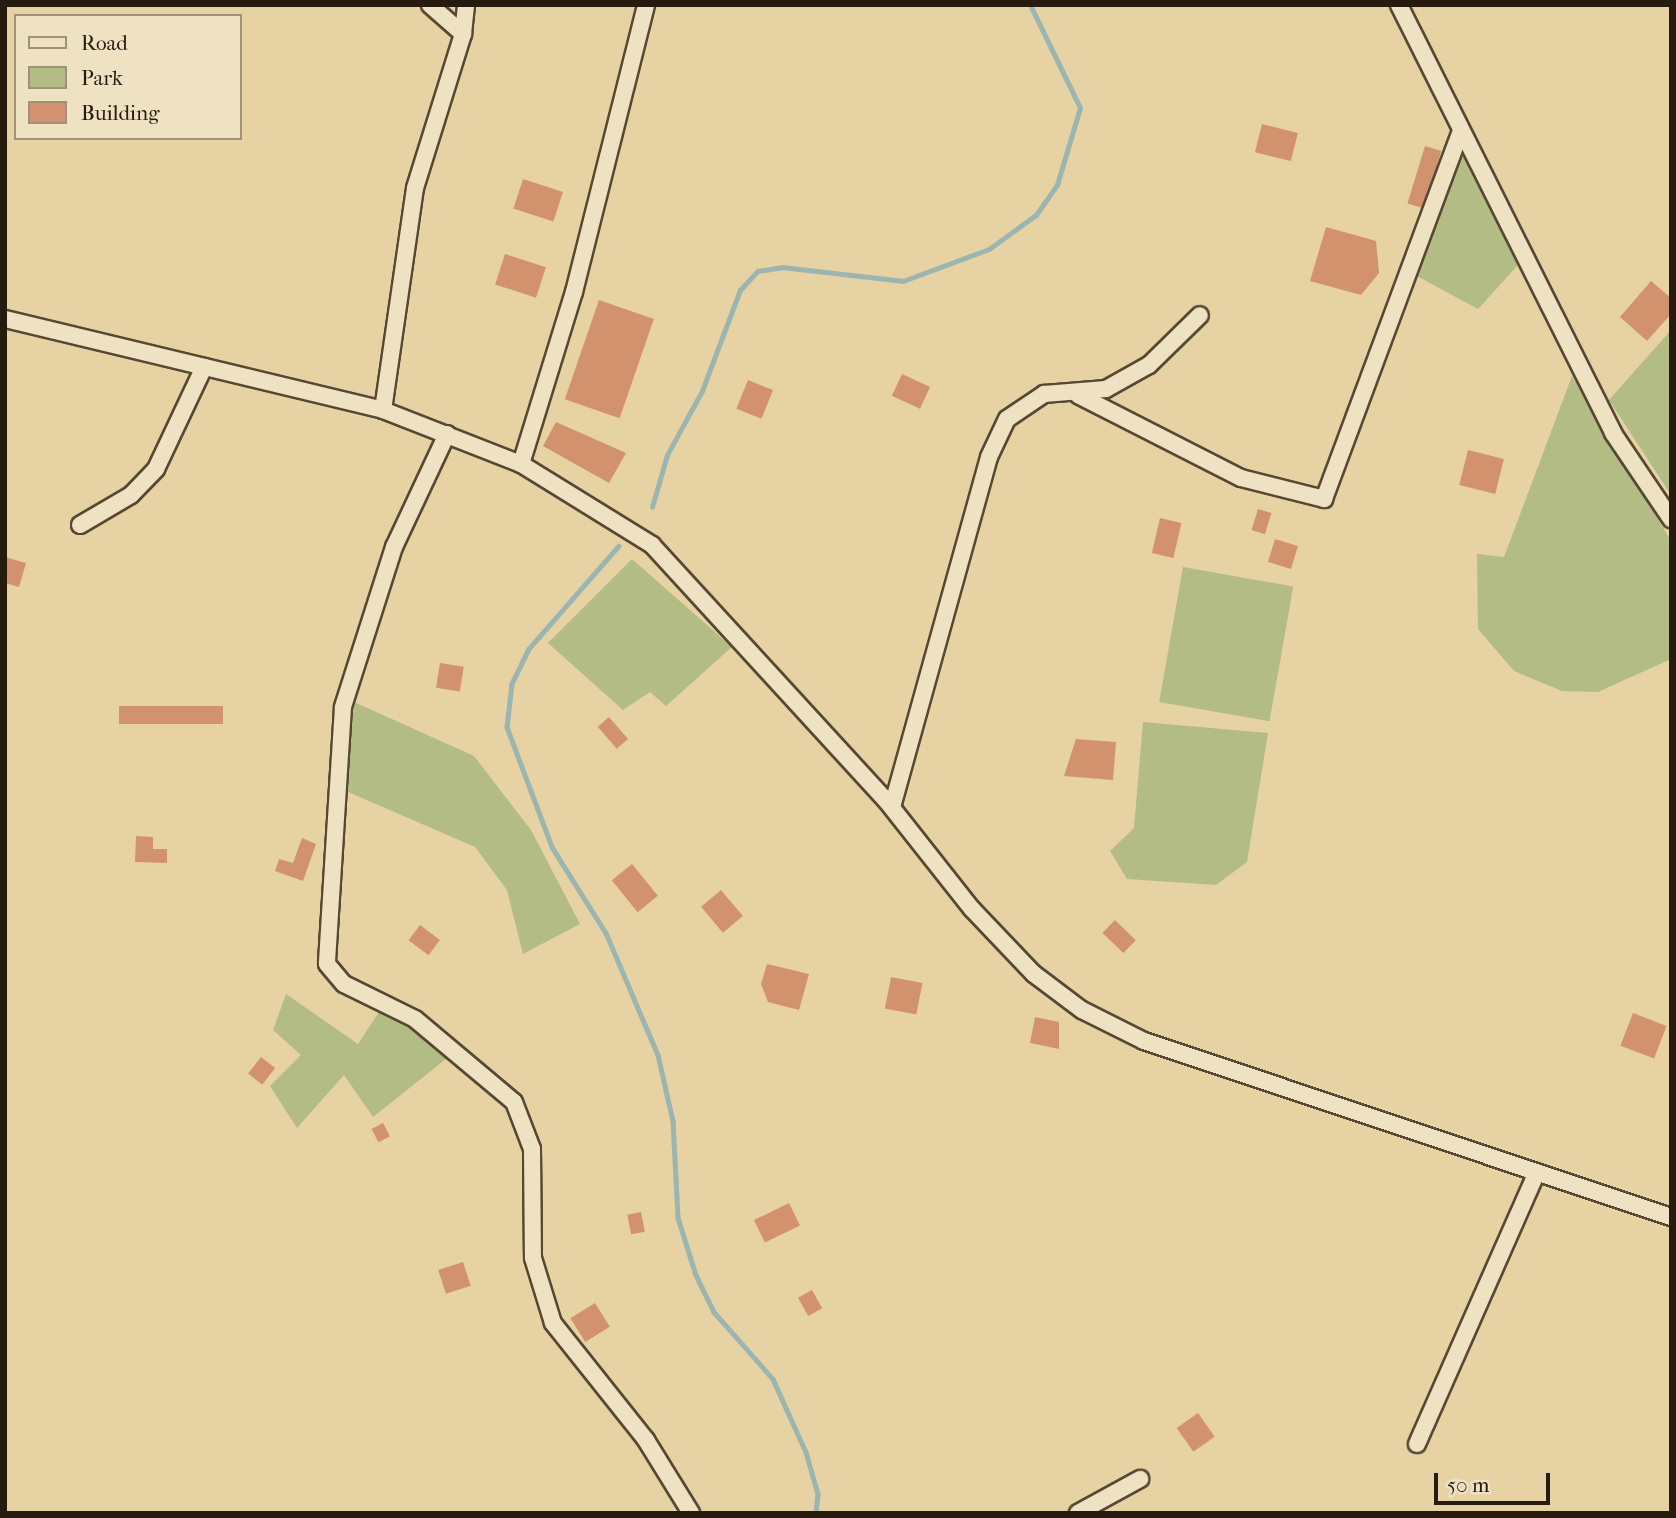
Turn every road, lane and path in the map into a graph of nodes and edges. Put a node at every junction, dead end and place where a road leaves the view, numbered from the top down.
1 (430, 5) edge
2 (466, 5) edge
3 (646, 5) edge
4 (1399, 5) edge
5 (463, 34) junction
6 (1460, 132) junction
7 (1200, 315) dead end
8 (5, 319) edge
9 (204, 367) junction
10 (1078, 395) junction
11 (383, 410) junction
12 (447, 434) junction
13 (521, 464) junction
14 (1671, 519) edge
15 (80, 526) dead end
16 (892, 807) junction
17 (1537, 1172) junction
18 (1671, 1216) edge
19 (1417, 1444) dead end
20 (1140, 1479) dead end
21 (691, 1513) edge
22 (1078, 1513) edge

1 - 5 street
2 - 5 street
3 - 13 street
4 - 6 street
5 - 11 street
6 - 10 street
6 - 14 street
7 - 10 street
8 - 9 street
9 - 11 street
9 - 15 street
10 - 16 street
11 - 12 street
12 - 13 street
12 - 21 street
13 - 16 street
16 - 17 street
17 - 18 street
17 - 19 street
20 - 22 street

